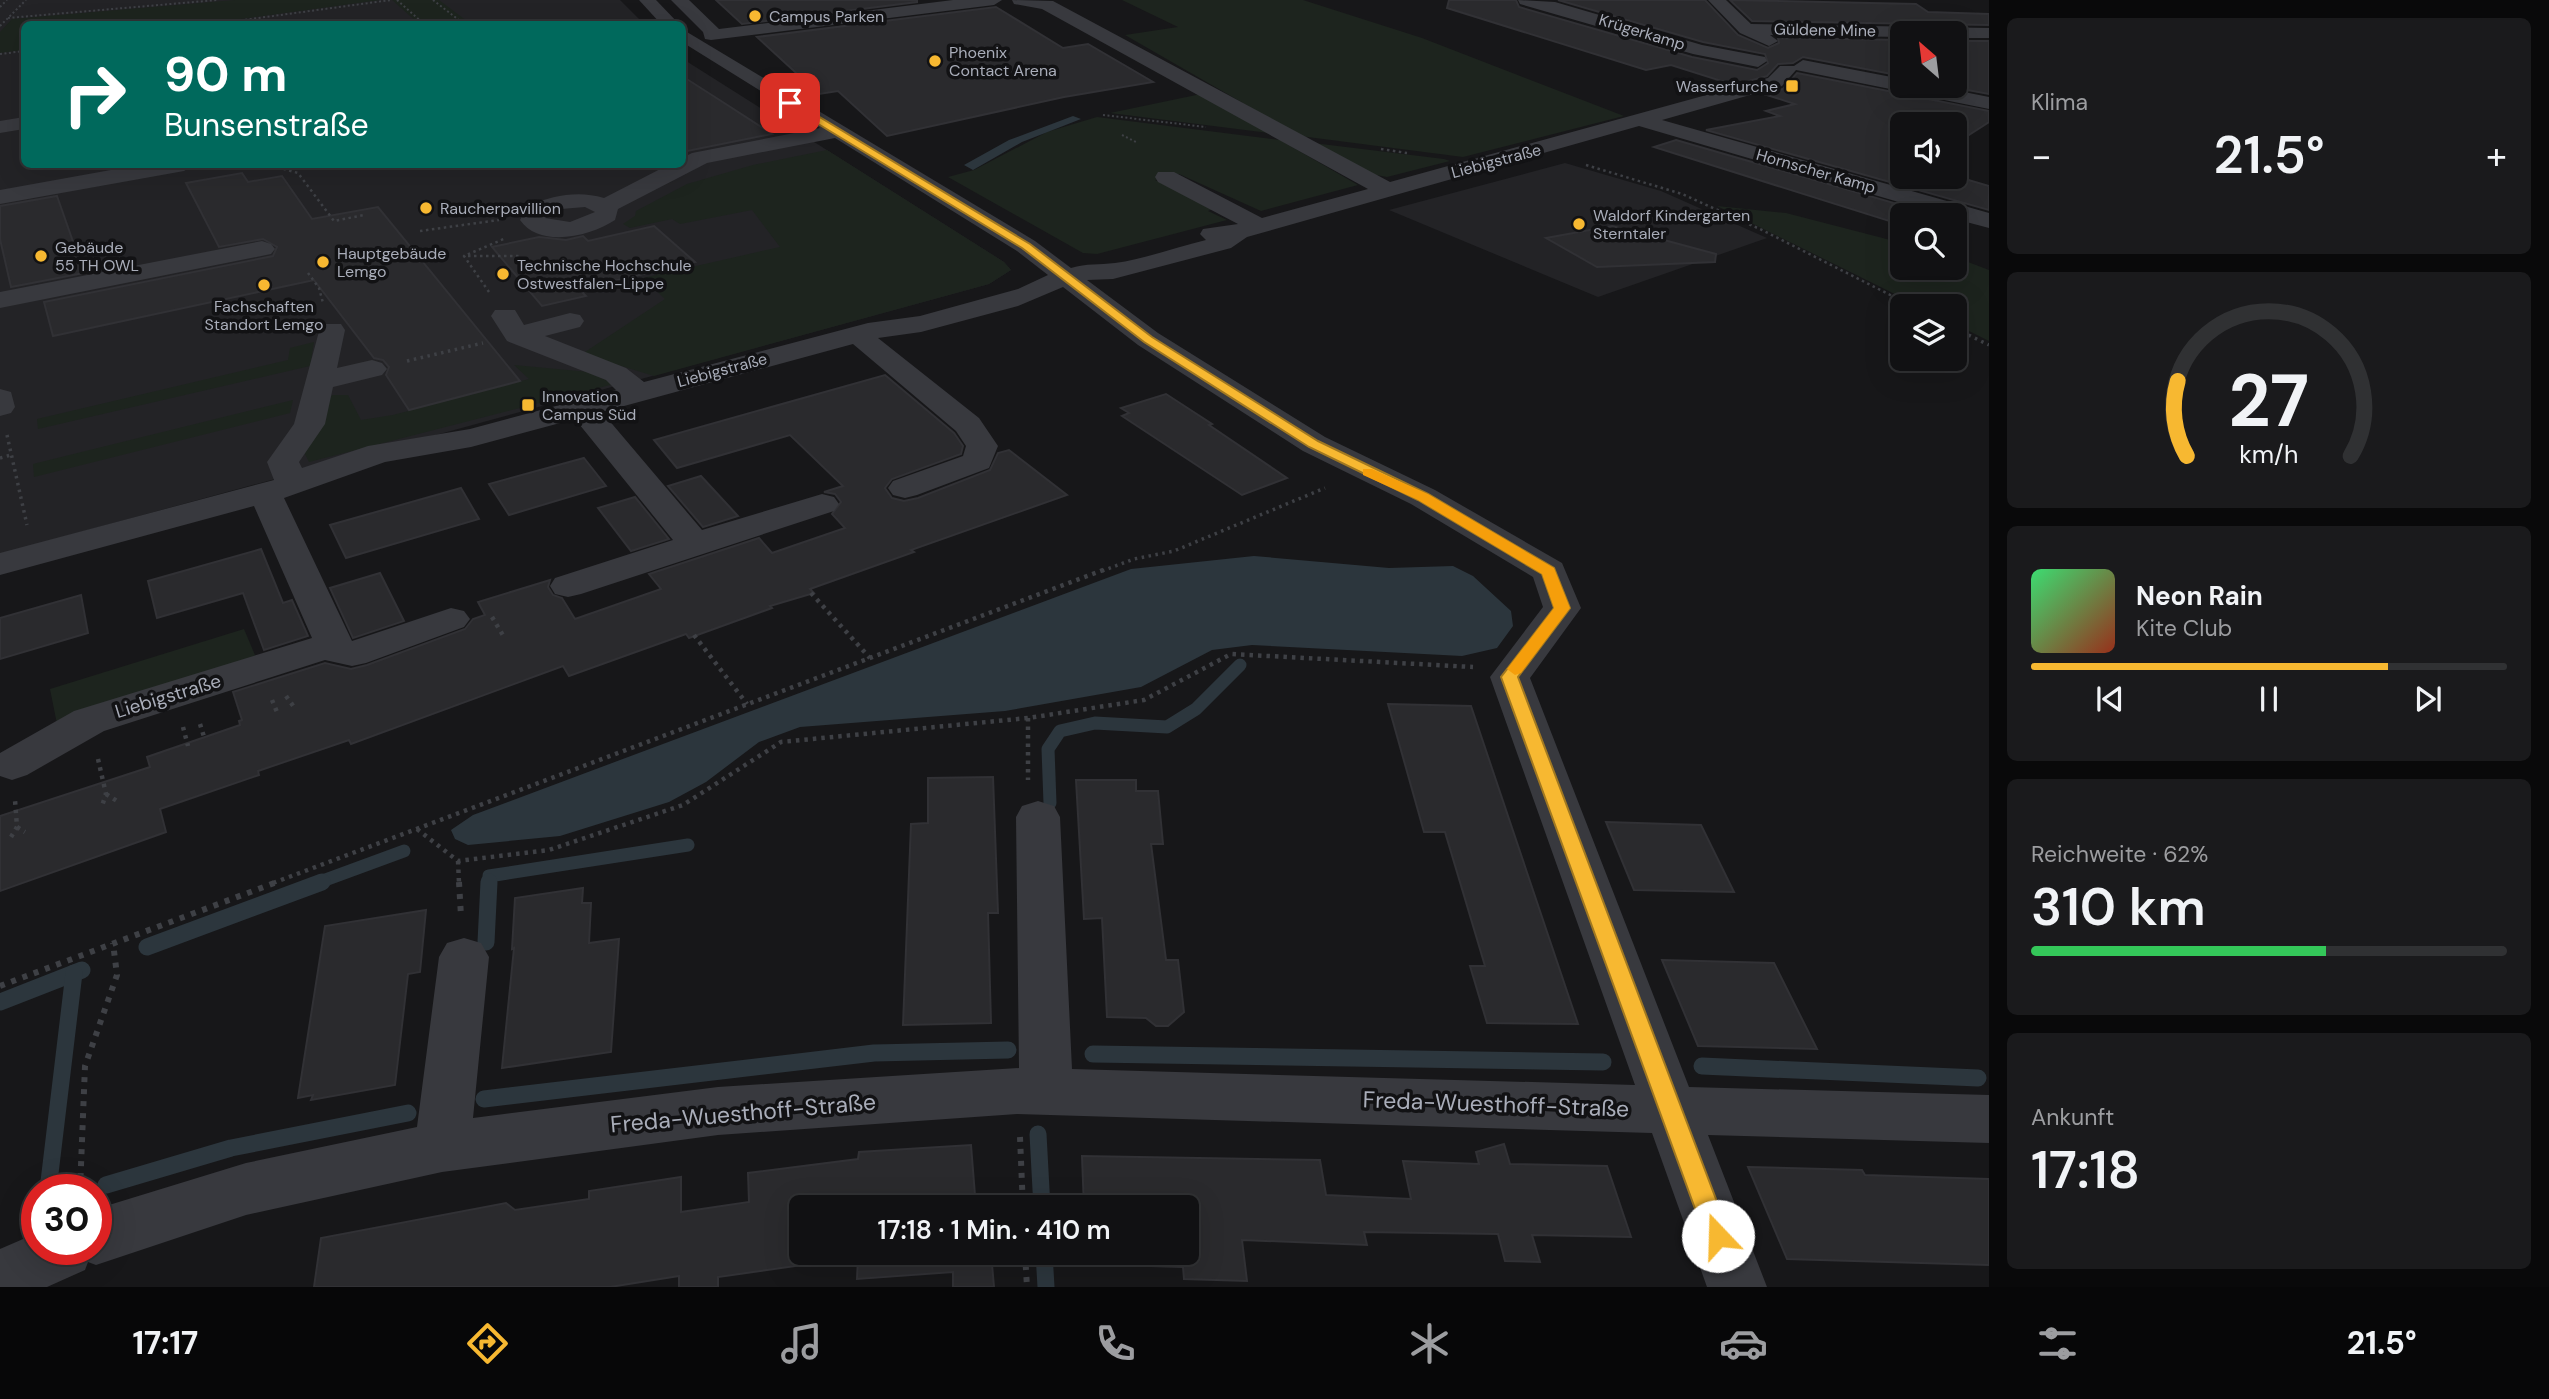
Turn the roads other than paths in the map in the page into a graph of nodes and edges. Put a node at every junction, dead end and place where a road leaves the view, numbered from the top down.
1 (647, 0) edge
2 (679, 0) edge
3 (869, 0) edge
4 (881, 0) edge
5 (994, 0) edge
6 (1020, 0) edge
7 (1526, 0) edge
8 (1716, 0) edge
9 (1079, 1) edge
10 (1047, 5) junction
11 (919, 9) junction
12 (845, 10) junction
13 (667, 21) edge
14 (1753, 33) junction
15 (1890, 33) edge
16 (1967, 33) edge
17 (1989, 33) edge
18 (688, 43) edge
19 (1779, 64) junction
20 (1890, 79) edge
21 (1965, 98) edge
22 (1989, 103) edge
23 (1643, 121) junction
24 (21, 124) edge
25 (0, 127) edge
26 (838, 131) junction
27 (686, 162) edge
28 (162, 168) edge
29 (651, 171) edge
30 (1166, 177) dead end
31 (1387, 190) junction
32 (0, 197) edge
33 (533, 220) road end
34 (1989, 221) edge
35 (1249, 229) junction
36 (262, 249) dead end
37 (1068, 277) junction
38 (0, 300) edge
39 (570, 321) dead end
40 (331, 330) dead end
41 (864, 333) junction
42 (372, 369) road end
43 (319, 381) junction
44 (638, 393) junction
45 (583, 407) junction
46 (905, 488) dead end
47 (279, 489) junction
48 (822, 504) dead end
49 (695, 544) junction
50 (0, 564) edge
51 (568, 586) dead end
52 (451, 619) dead end
53 (332, 645) junction
54 (12, 765) dead end
55 (1038, 817) road end
56 (464, 957) road end
57 (1032, 1091) junction
58 (1669, 1109) junction
59 (1989, 1119) edge
60 (442, 1147) junction
61 (112, 1232) edge
62 (30, 1265) edge
63 (0, 1278) edge
64 (1737, 1287) edge

1 - 13 street
2 - 12 street
3 - 12 street
4 - 11 street
5 - 11 street
6 - 10 street
7 - 19 street, Krügerkamp
8 - 14 street
9 - 10 street
10 - 31 street
11 - 12 street
14 - 15 street, Güldene Mine
14 - 19 street
16 - 17 street, Güldene Mine
18 - 26 street
19 - 20 street, Krügerkamp
19 - 23 street, Liebigstraße
21 - 22 street
23 - 31 street, Liebigstraße
23 - 34 street, Hornscher Kamp
24 - 25 street
26 - 27 street
26 - 37 street
28 - 32 street
29 - 33 street
30 - 35 street
31 - 35 street, Liebigstraße
35 - 37 street, Liebigstraße
36 - 38 street
37 - 41 street, Liebigstraße
37 - 58 street
39 - 44 street
40 - 43 street
41 - 44 street, Liebigstraße
41 - 46 street
42 - 43 street
43 - 47 street
44 - 45 street, Liebigstraße
45 - 47 street, Liebigstraße
45 - 49 street
47 - 50 street, Liebigstraße
47 - 53 street
48 - 49 street
49 - 51 street
52 - 53 street, Liebigstraße
53 - 54 street, Liebigstraße
55 - 57 street
56 - 60 street
57 - 58 street, Freda-Wuesthoff-Straße
57 - 60 street, Freda-Wuesthoff-Straße
58 - 59 street, Freda-Wuesthoff-Straße
58 - 64 street
60 - 61 street, Freda-Wuesthoff-Straße
62 - 63 street

